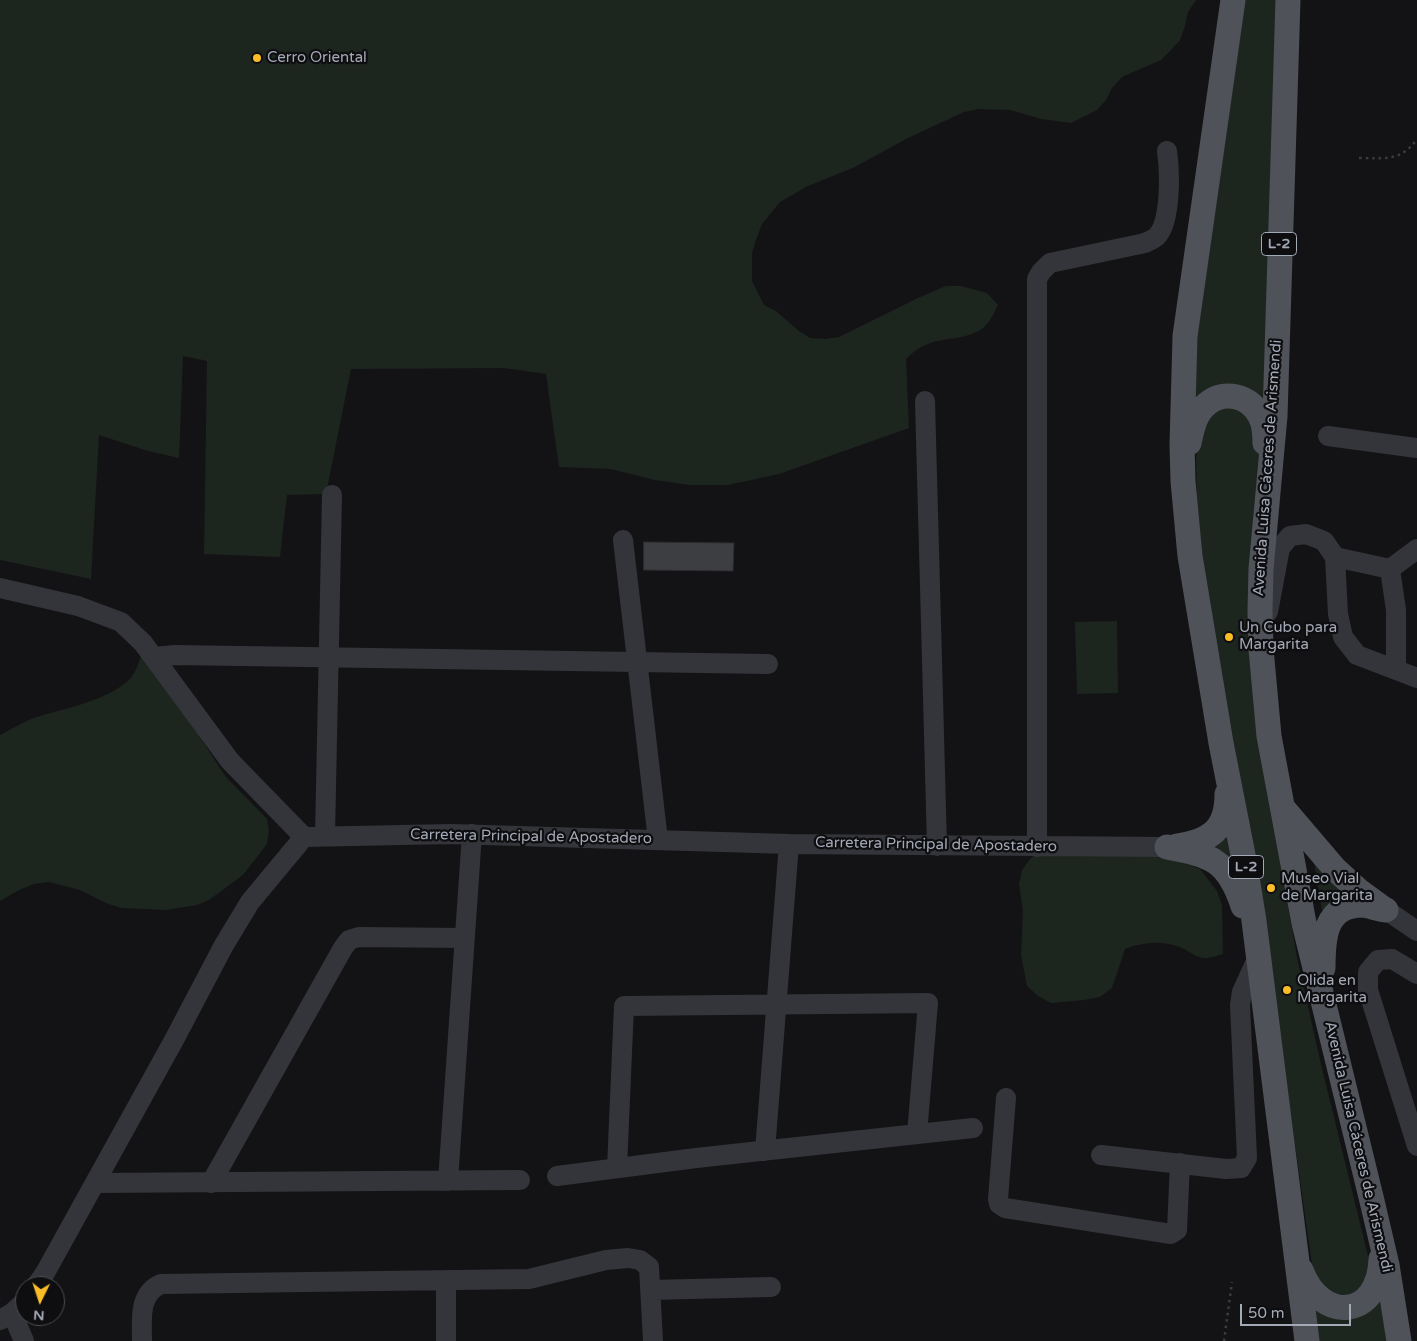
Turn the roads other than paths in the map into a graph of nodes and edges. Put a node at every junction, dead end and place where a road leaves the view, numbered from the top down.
1 (1233, 0) edge
2 (1288, 0) edge
3 (1168, 151) dead end
4 (925, 401) dead end
5 (1328, 436) dead end
6 (1417, 448) edge
7 (1183, 481) junction
8 (1268, 488) junction
9 (332, 495) dead end
10 (623, 540) dead end
11 (1417, 549) edge
12 (1335, 557) junction
13 (1390, 569) junction
14 (0, 588) edge
15 (1261, 649) junction
16 (154, 657) junction
17 (329, 657) junction
18 (638, 662) junction
19 (768, 664) dead end
20 (1396, 669) junction
21 (1417, 678) edge
22 (1228, 774) junction
23 (1282, 807) junction
24 (472, 834) junction
25 (304, 836) junction
26 (325, 836) junction
27 (658, 840) junction
28 (789, 844) junction
29 (937, 846) junction
30 (1037, 846) junction
31 (1167, 847) junction
32 (1386, 910) junction
33 (1417, 915) edge
34 (1417, 931) edge
35 (465, 938) junction
36 (1257, 952) junction
37 (1417, 974) edge
38 (777, 1004) junction
39 (1324, 1008) junction
40 (1006, 1098) dead end
41 (973, 1128) dead end
42 (917, 1134) junction
43 (1417, 1146) edge
44 (765, 1151) junction
45 (1101, 1155) dead end
46 (1180, 1163) junction
47 (617, 1168) junction
48 (558, 1176) dead end
49 (520, 1180) dead end
50 (448, 1181) junction
51 (211, 1182) junction
52 (95, 1183) junction
53 (1381, 1242) junction
54 (1295, 1255) junction
55 (43, 1276) edge
56 (446, 1280) junction
57 (771, 1287) dead end
58 (651, 1290) junction
59 (12, 1311) edge
60 (24, 1341) edge
61 (142, 1341) edge
62 (446, 1341) edge
63 (653, 1341) edge
64 (1307, 1341) edge
65 (1399, 1341) edge

1 - 7 main road, L-2
2 - 8 main road, Avenida Luisa Cáceres de Arismendi / L-2
3 - 30 street
4 - 29 street
5 - 6 street
7 - 8 main road
7 - 22 main road, L-2
8 - 15 main road, Avenida Luisa Cáceres de Arismendi / L-2
9 - 17 street
10 - 18 street
11 - 13 street
12 - 13 street
12 - 15 street
12 - 20 street
13 - 20 street
14 - 16 street
15 - 23 main road, Avenida Luisa Cáceres de Arismendi / L-2
16 - 17 street
16 - 25 street
17 - 18 street
17 - 26 street
18 - 19 street
18 - 27 street
20 - 21 street
22 - 31 main road
22 - 36 main road, L-2
23 - 32 main road
23 - 39 main road, Avenida Luisa Cáceres de Arismendi / L-2
24 - 26 street, Carretera Principal de Apostadero
24 - 27 street, Carretera Principal de Apostadero
24 - 35 street
25 - 26 street, Carretera Principal de Apostadero
25 - 52 street
27 - 28 street, Carretera Principal de Apostadero
28 - 29 street, Carretera Principal de Apostadero
28 - 38 street
29 - 30 street, Carretera Principal de Apostadero
30 - 31 street, Carretera Principal de Apostadero
31 - 36 main road
32 - 33 street
32 - 34 street
32 - 39 main road
35 - 50 street
35 - 51 street
36 - 46 street
36 - 54 main road, L-2
37 - 43 street
38 - 42 street
38 - 44 street
38 - 47 street
39 - 53 main road, Avenida Luisa Cáceres de Arismendi / L-2
40 - 46 street
41 - 42 street
42 - 44 street
44 - 47 street
45 - 46 street
47 - 48 street
49 - 50 street
50 - 51 street
51 - 52 street
52 - 55 street
53 - 54 main road
53 - 65 main road, Avenida Luisa Cáceres de Arismendi / L-2
54 - 64 main road, L-2
56 - 58 street
56 - 61 street
56 - 62 street
57 - 58 street
58 - 63 street
59 - 60 street

